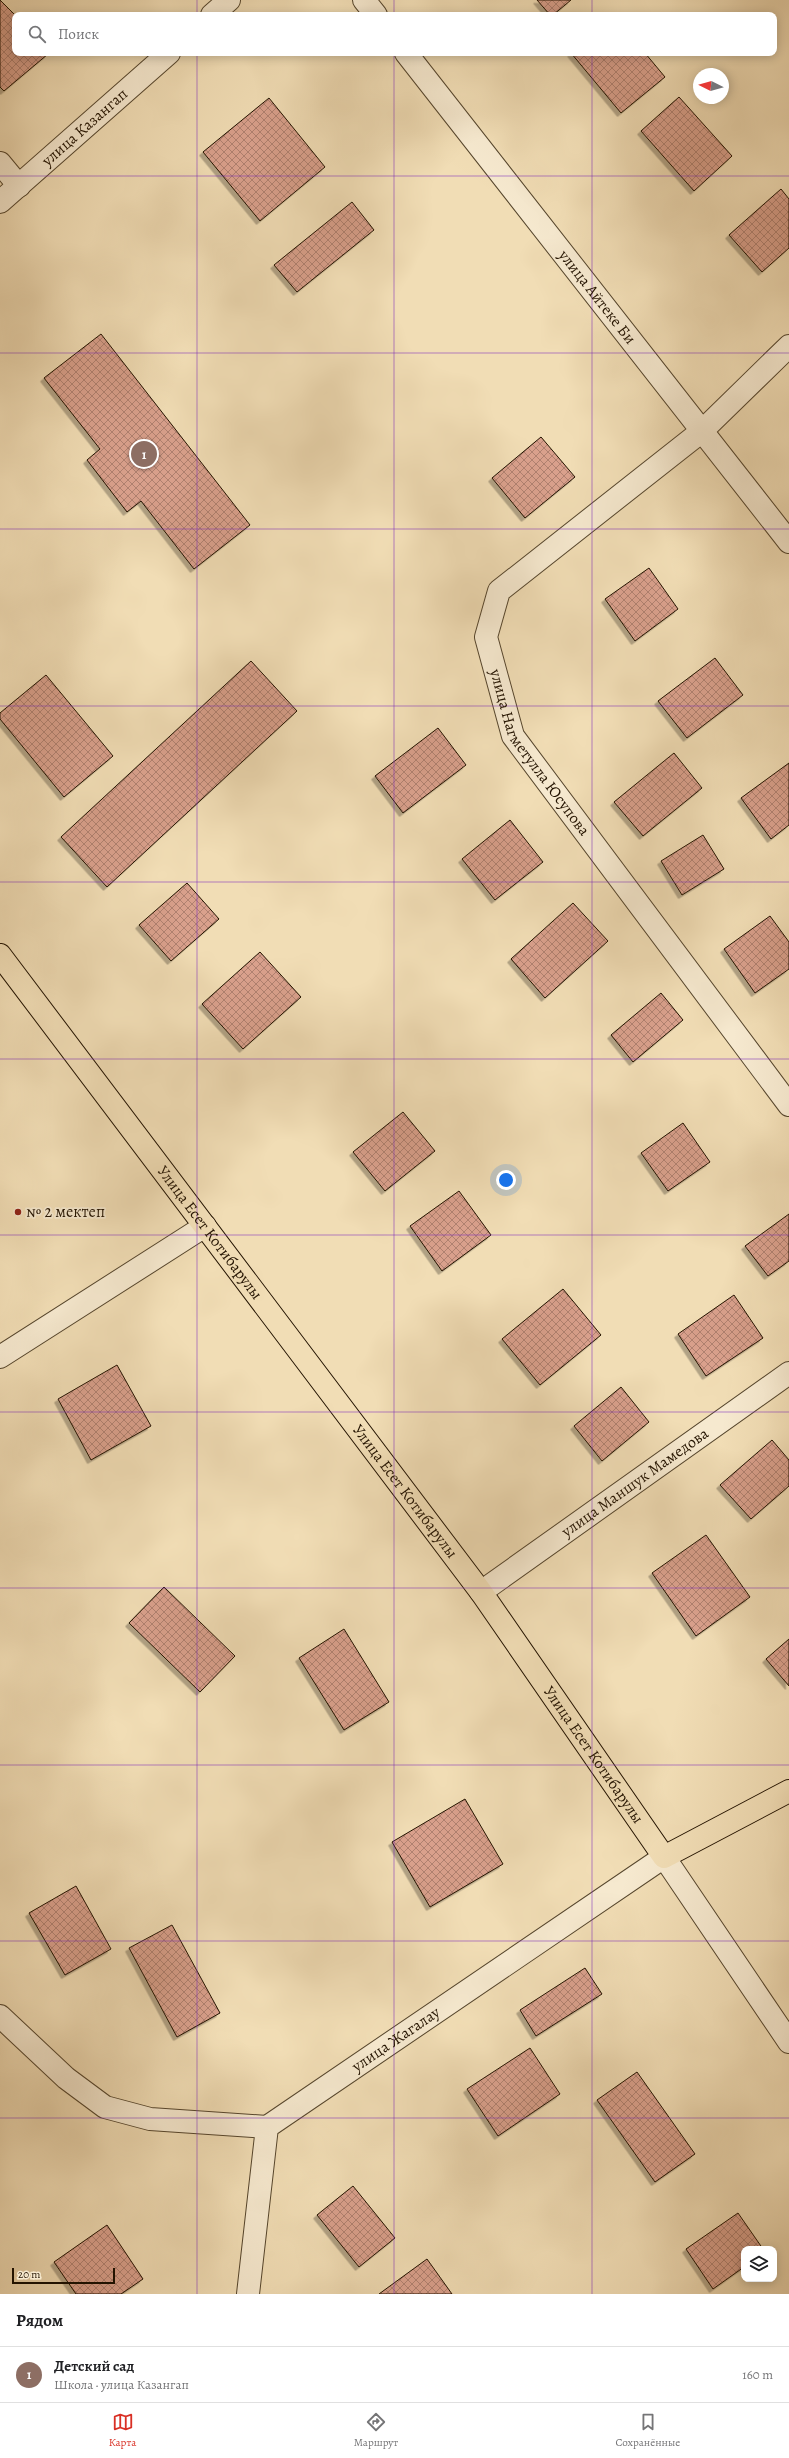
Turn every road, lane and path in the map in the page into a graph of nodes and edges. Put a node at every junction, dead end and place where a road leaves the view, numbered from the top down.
1 (229, 0) edge
2 (364, 0) edge
3 (215, 12) edge
4 (374, 12) edge
5 (166, 56) edge
6 (408, 56) edge
7 (0, 163) edge
8 (18, 186) junction
9 (0, 202) edge
10 (789, 346) edge
11 (702, 431) junction
12 (789, 542) edge
13 (0, 955) edge
14 (789, 1105) edge
15 (205, 1226) junction
16 (0, 1357) edge
17 (789, 1373) edge
18 (481, 1592) junction
19 (789, 1791) edge
20 (664, 1857) junction
21 (0, 2016) edge
22 (789, 2042) edge
23 (267, 2127) junction
24 (248, 2294) edge

1 - 3 street
2 - 4 street
5 - 8 street, улица Казангап
6 - 11 street, улица Айтеке Би
7 - 8 street
8 - 9 street, улица Казангап
10 - 11 street, улица Нагметулла Юсупова
11 - 12 street, улица Айтеке Би
11 - 14 street, улица Нагметулла Юсупова
13 - 15 main road, Улица Есет Котибарулы
15 - 16 street
15 - 18 main road, Улица Есет Котибарулы
17 - 18 street, улица Маншук Мамедова
18 - 20 main road, Улица Есет Котибарулы
19 - 20 main road
20 - 22 street, Улица Есет Котибарулы
20 - 23 street, улица Жагалау
21 - 23 street
23 - 24 street

